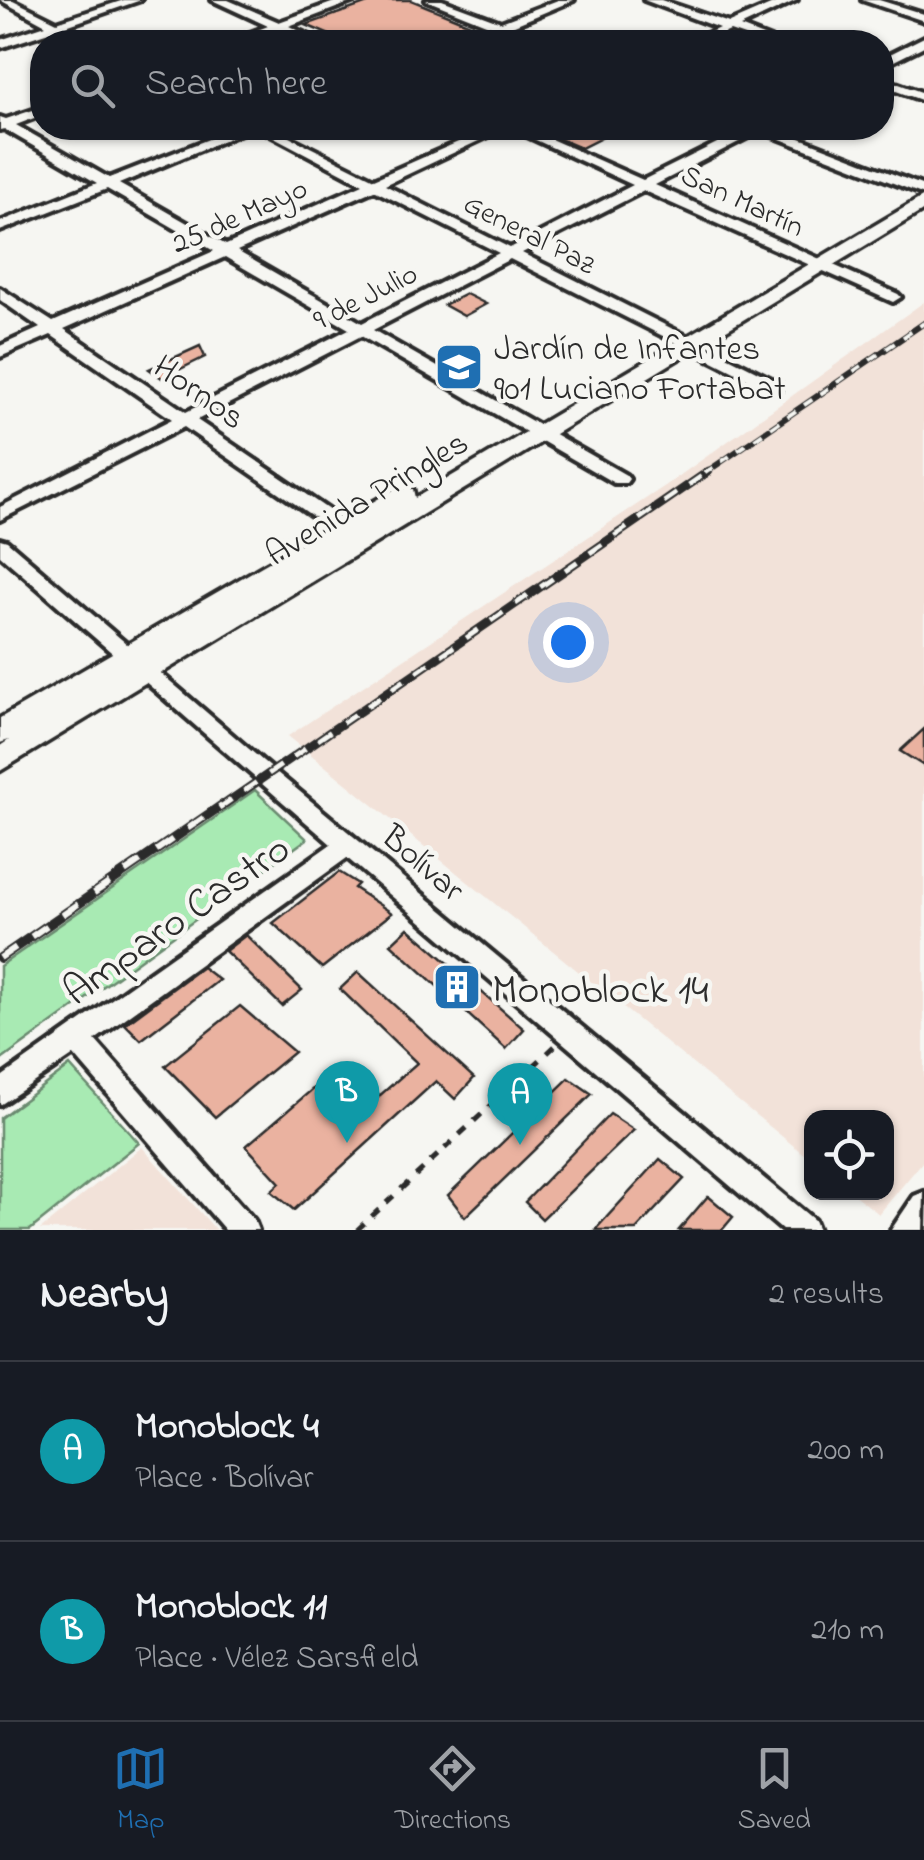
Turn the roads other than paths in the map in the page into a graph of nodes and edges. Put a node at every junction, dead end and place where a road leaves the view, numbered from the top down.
1 (4, 0) edge
2 (135, 0) edge
3 (218, 0) edge
4 (350, 0) edge
5 (432, 0) edge
6 (568, 0) edge
7 (650, 0) edge
8 (791, 0) edge
9 (868, 0) edge
10 (924, 18) edge
11 (54, 26) junction
12 (278, 26) junction
13 (501, 26) junction
14 (730, 28) junction
15 (42, 30) edge
16 (62, 30) edge
17 (266, 30) edge
18 (288, 30) edge
19 (491, 30) edge
20 (511, 30) edge
21 (725, 30) edge
22 (736, 30) edge
23 (30, 34) edge
24 (924, 41) edge
25 (0, 44) edge
26 (894, 57) edge
27 (894, 86) edge
28 (924, 96) edge
29 (30, 115) edge
30 (2, 123) edge
31 (30, 139) edge
32 (32, 140) edge
33 (218, 140) edge
34 (286, 140) edge
35 (473, 140) edge
36 (543, 140) edge
37 (732, 140) edge
38 (794, 140) edge
39 (111, 184) junction
40 (372, 184) junction
41 (642, 184) junction
42 (922, 191) edge
43 (0, 227) edge
44 (223, 252) junction
45 (508, 252) junction
46 (809, 261) junction
47 (0, 293) edge
48 (892, 297) dead end
49 (51, 328) junction
50 (360, 330) junction
51 (679, 340) junction
52 (0, 352) edge
53 (774, 387) dead end
54 (183, 418) junction
55 (535, 429) junction
56 (620, 479) dead end
57 (0, 514) edge
58 (354, 536) junction
59 (0, 545) edge
60 (138, 666) junction
61 (0, 732) edge
62 (0, 760) edge
63 (349, 844) junction
64 (76, 1038) junction
65 (0, 1092) edge
66 (924, 1206) edge
67 (244, 1230) edge
68 (804, 1230) edge
69 (905, 1230) edge

1 - 11 street
2 - 11 street
3 - 12 street
4 - 12 street
5 - 13 street
6 - 13 street
7 - 14 street
8 - 14 street
9 - 10 street
11 - 15 street
11 - 16 street
12 - 17 street
12 - 18 street
13 - 19 street
13 - 20 street
14 - 21 street
14 - 22 street
23 - 25 street
24 - 26 street
27 - 28 street
29 - 30 street
30 - 31 street
32 - 39 street
33 - 39 street
34 - 40 street, General Paz
35 - 40 street, 25 de Mayo
36 - 41 street, San Martín
37 - 41 street, 9 de Julio
38 - 42 street
39 - 43 street
39 - 44 street
40 - 44 street, 25 de Mayo
40 - 45 street, General Paz
41 - 45 street, 9 de Julio
41 - 46 street, San Martín
42 - 46 main road, Avenida Pringles
44 - 49 street, 25 de Mayo
44 - 50 street
45 - 50 street, 9 de Julio
45 - 51 street, General Paz
46 - 48 street, San Martín
46 - 51 main road, Avenida Pringles
47 - 49 street, Hornos
49 - 52 street, 25 de Mayo
49 - 54 street, Hornos
50 - 54 street, 9 de Julio
50 - 55 street
51 - 53 street, General Paz
51 - 55 main road, Avenida Pringles
54 - 57 street, 9 de Julio
54 - 58 street, Hornos
55 - 56 street
55 - 58 main road, Avenida Pringles
58 - 60 main road, Avenida Pringles
59 - 60 street, Bolívar
60 - 61 main road, Avenida Pringles
60 - 62 main road, Avenida Pringles
60 - 63 street, Bolívar
63 - 64 street, Amparo Castro
63 - 68 street, Bolívar
64 - 65 street, Amparo Castro
64 - 67 street
66 - 69 street

